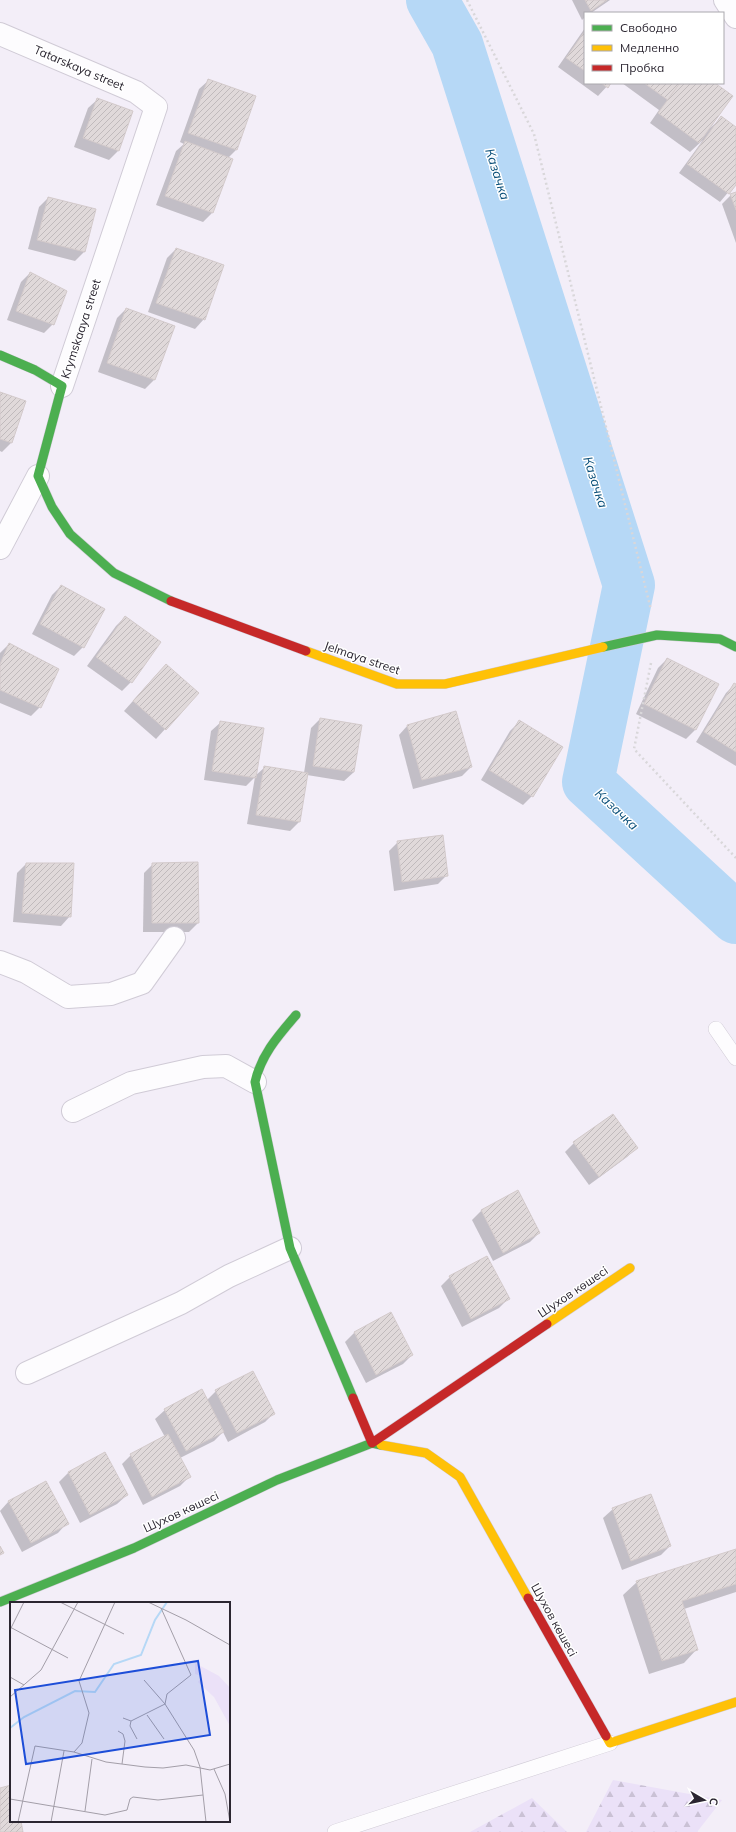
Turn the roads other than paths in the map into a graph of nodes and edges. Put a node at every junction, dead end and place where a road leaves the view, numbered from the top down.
1 (726, 0) edge
2 (736, 17) edge
3 (0, 34) edge
4 (156, 107) joint
5 (0, 355) edge
6 (62, 386) junction
7 (38, 476) junction
8 (0, 548) edge
9 (736, 647) edge
10 (174, 938) dead end
11 (0, 962) edge
12 (296, 1015) dead end
13 (716, 1029) dead end
14 (736, 1058) edge
15 (255, 1082) junction
16 (73, 1111) dead end
17 (290, 1248) junction
18 (630, 1268) dead end
19 (27, 1373) dead end
20 (372, 1443) junction
21 (0, 1602) edge
22 (736, 1702) edge
23 (610, 1743) junction
24 (335, 1832) edge

1 - 2 street
3 - 4 street, Tatarskaya street
4 - 6 street, Krymskaaya street
5 - 6 street
6 - 7 street, Krymskaaya street
7 - 8 street, Krymskaaya street
7 - 9 street, Jelmaya street
10 - 11 street
12 - 15 street
13 - 14 lane
15 - 16 street
15 - 17 street
17 - 19 street
17 - 20 street
18 - 20 street, Шухов көшесі
20 - 21 street, Шухов көшесі
20 - 23 street, Шухов көшесі
22 - 23 street
23 - 24 lane

